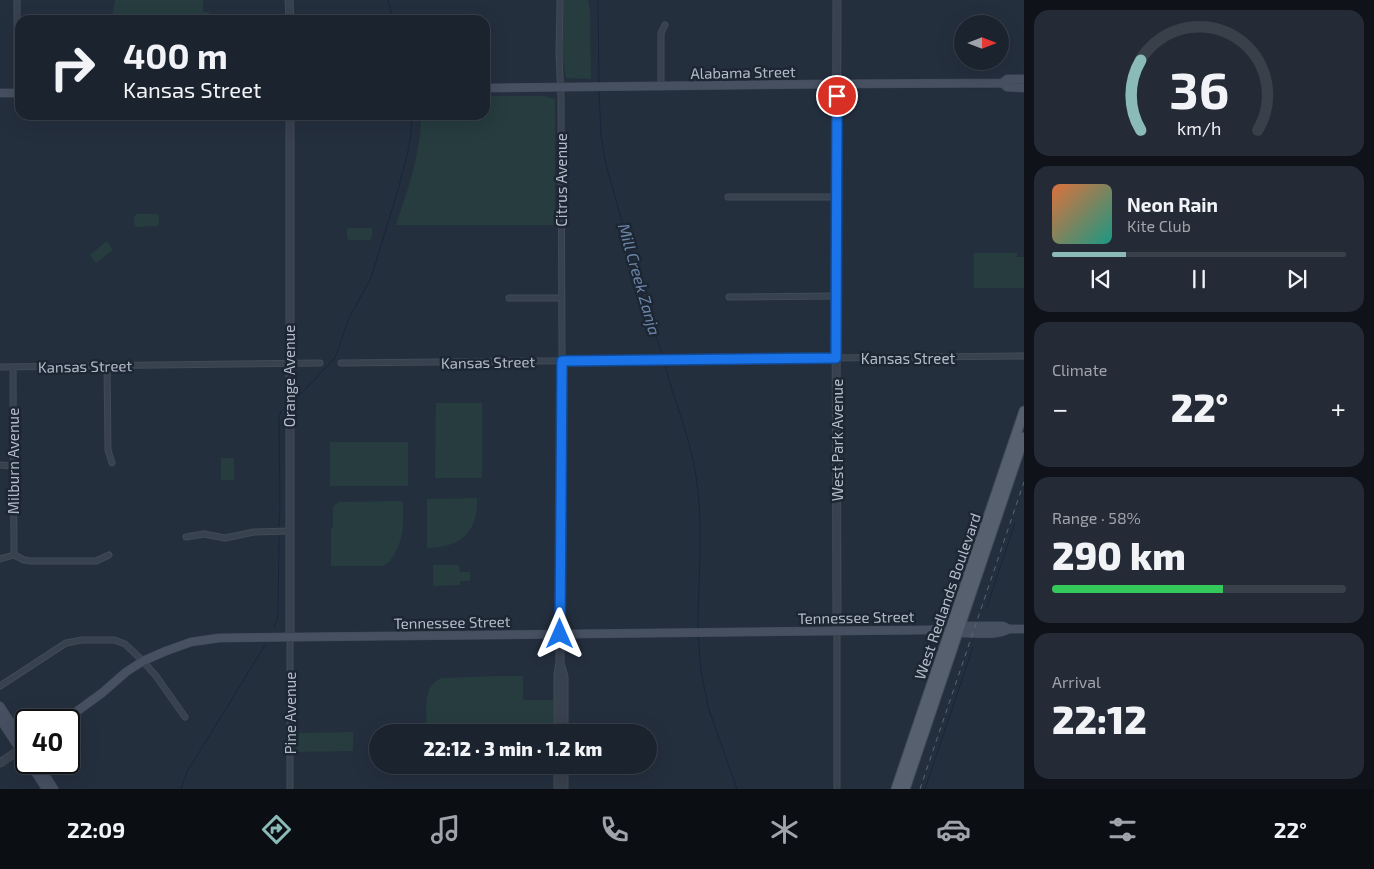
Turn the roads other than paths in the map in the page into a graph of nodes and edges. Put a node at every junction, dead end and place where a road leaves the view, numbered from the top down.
1 (17, 0) edge
2 (289, 0) edge
3 (560, 0) edge
4 (837, 0) edge
5 (17, 15) edge
6 (290, 15) edge
7 (665, 26) dead end
8 (1024, 79) edge
9 (1002, 83) junction
10 (837, 84) junction
11 (661, 86) junction
12 (561, 87) junction
13 (490, 88) edge
14 (1024, 88) edge
15 (0, 93) edge
16 (15, 93) edge
17 (290, 120) edge
18 (728, 197) dead end
19 (836, 197) junction
20 (729, 296) dead end
21 (836, 296) junction
22 (509, 298) dead end
23 (562, 298) junction
24 (1024, 356) edge
25 (836, 358) junction
26 (562, 361) junction
27 (320, 362) dead end
28 (289, 363) junction
29 (341, 363) dead end
30 (107, 365) junction
31 (0, 367) edge
32 (13, 367) junction
33 (1024, 411) edge
34 (1024, 437) edge
35 (112, 463) dead end
36 (0, 465) edge
37 (13, 466) junction
38 (290, 531) junction
39 (186, 537) dead end
40 (14, 555) junction
41 (109, 555) dead end
42 (0, 559) edge
43 (954, 629) junction
44 (1024, 629) edge
45 (837, 631) junction
46 (560, 634) junction
47 (290, 638) junction
48 (143, 661) junction
49 (560, 662) junction
50 (0, 686) edge
51 (0, 706) edge
52 (80, 709) edge
53 (185, 718) dead end
54 (0, 719) edge
55 (558, 724) edge
56 (564, 724) edge
57 (15, 731) edge
58 (15, 736) edge
59 (15, 754) edge
60 (0, 764) edge
61 (36, 774) edge
62 (45, 774) edge
63 (558, 774) edge
64 (564, 774) edge
65 (46, 789) edge
66 (54, 789) edge
67 (290, 789) edge
68 (558, 789) edge
69 (564, 789) edge
70 (837, 789) edge
71 (896, 789) edge
72 (905, 789) edge

1 - 5 street
2 - 6 street
3 - 12 street, Citrus Avenue
4 - 10 street, West Park Avenue
7 - 11 street
8 - 9 main road, Alabama Street
9 - 10 main road, Alabama Street
9 - 14 main road, Alabama Street
10 - 11 main road, Alabama Street
10 - 19 street, West Park Avenue
11 - 12 main road, Alabama Street
12 - 13 main road, Alabama Street
12 - 23 street, Citrus Avenue
15 - 16 main road
17 - 28 street, Orange Avenue
18 - 19 street
19 - 21 street, West Park Avenue
20 - 21 street
21 - 25 street, West Park Avenue
22 - 23 street
23 - 26 street, Citrus Avenue
24 - 25 street, Kansas Street
25 - 26 street, Kansas Street
25 - 45 street, West Park Avenue
26 - 29 street, Kansas Street
26 - 46 street
27 - 28 street, Kansas Street
28 - 30 street, Kansas Street
28 - 38 street, Orange Avenue
30 - 32 street, Kansas Street
30 - 35 street
31 - 32 street, Kansas Street
32 - 37 street, Milburn Avenue
33 - 43 main road, West Redlands Boulevard
34 - 43 main road, West Redlands Boulevard
36 - 37 street
37 - 40 street, Milburn Avenue
38 - 39 street
38 - 47 street, Orange Avenue
40 - 41 street
40 - 42 street
43 - 44 main road, Tennessee Street
43 - 45 main road, Tennessee Street
43 - 71 main road, West Redlands Boulevard
43 - 72 main road, West Redlands Boulevard
45 - 46 main road, Tennessee Street
45 - 70 street, West Park Avenue
46 - 47 main road, Tennessee Street
46 - 49 street
47 - 48 main road, Tennessee Street
47 - 67 street, Pine Avenue
48 - 50 street
48 - 52 main road, Tennessee Street
48 - 53 street
49 - 55 street
49 - 56 street
51 - 57 main road
54 - 58 main road
59 - 60 street
61 - 65 main road
62 - 66 main road
63 - 68 street
64 - 69 street

